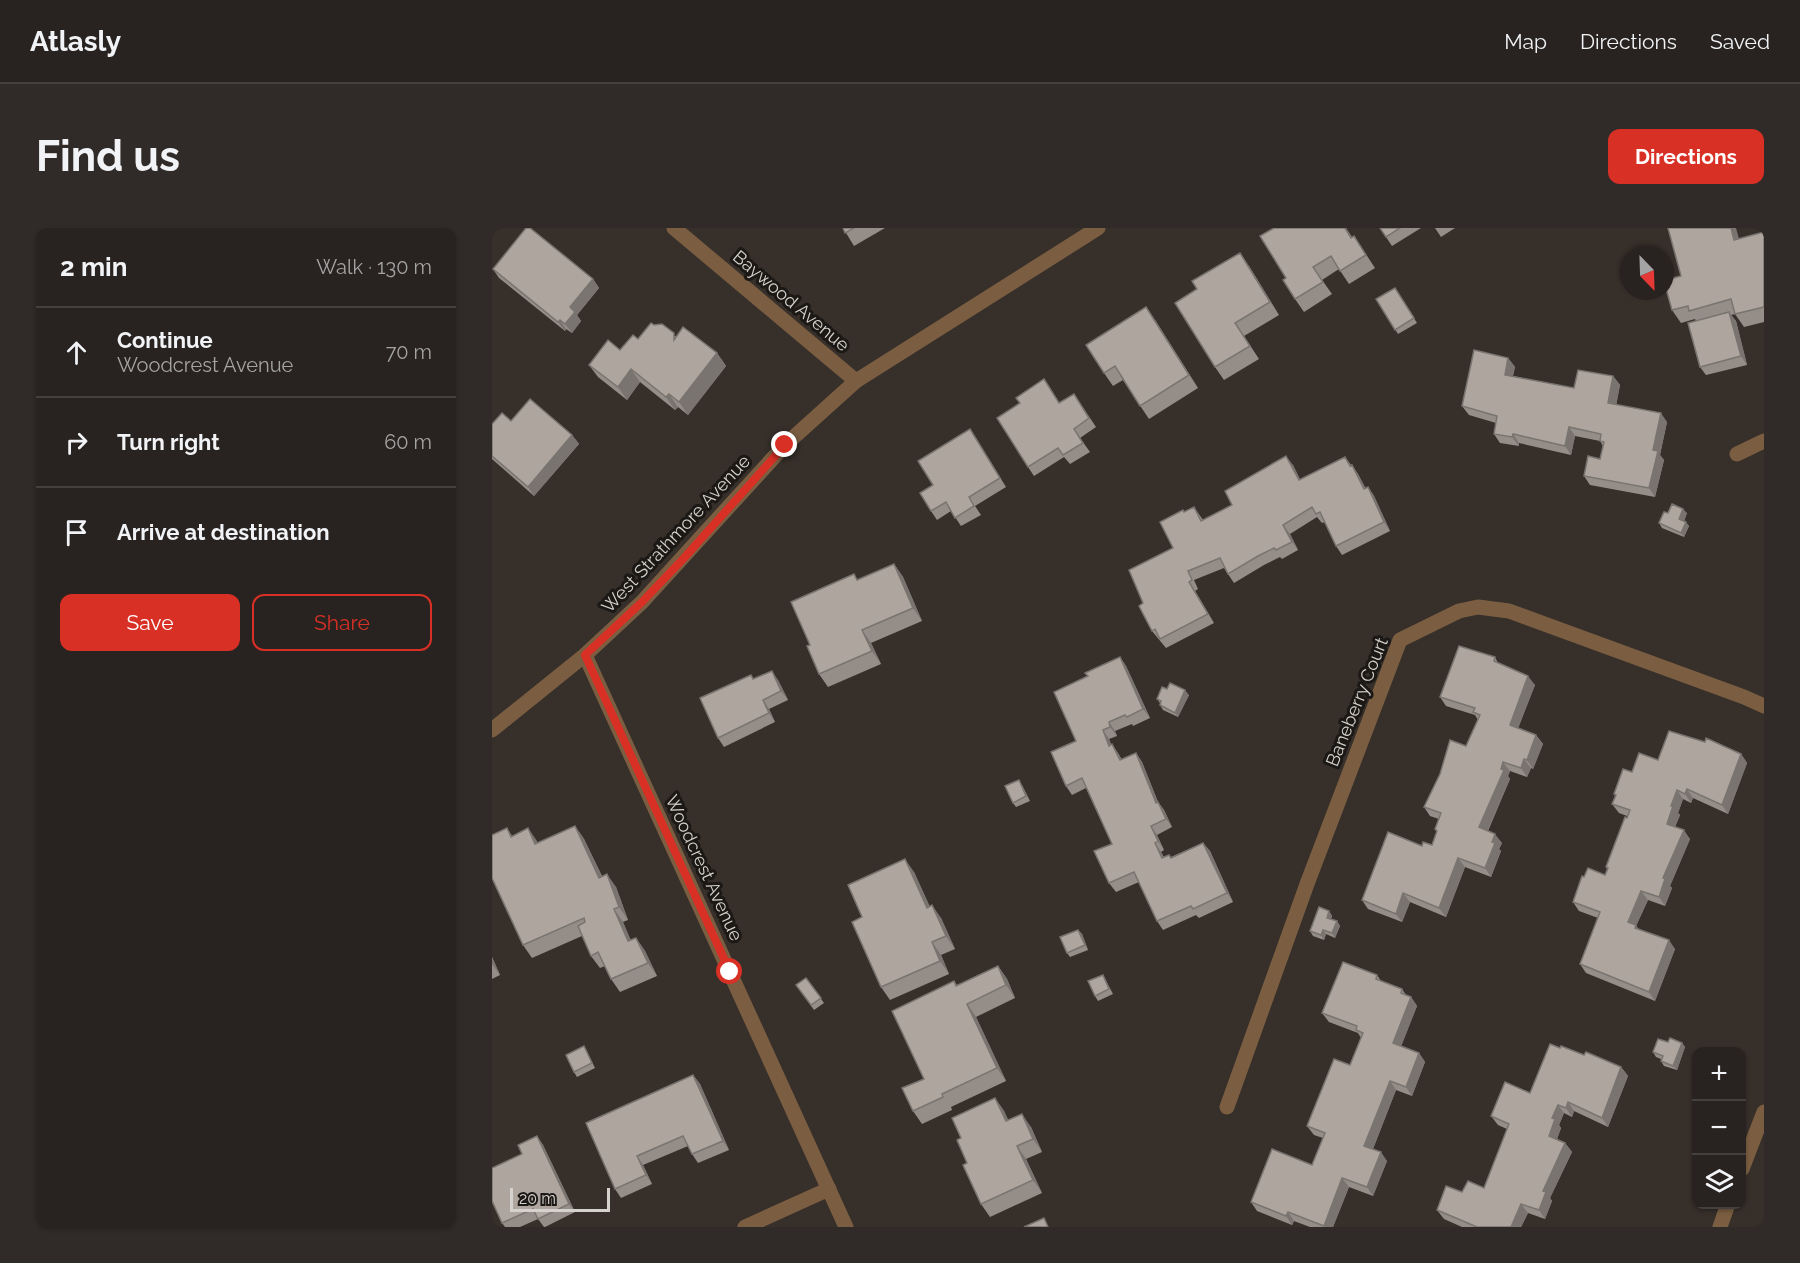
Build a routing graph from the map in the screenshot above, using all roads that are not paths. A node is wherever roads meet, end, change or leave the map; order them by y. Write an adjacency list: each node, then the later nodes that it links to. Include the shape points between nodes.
1 (674, 228): 3 (street, Baywood Avenue)
2 (1098, 228): 3 (street, West Strathmore Avenue)
3 (856, 381): 6 (street, West Strathmore Avenue, via 785,445 684,558)
4 (1764, 441): 5 (street)
5 (1737, 454)
6 (585, 655): 8 (street, West Strathmore Avenue); 12 (street, Woodcrest Avenue)
7 (1764, 706): 9 (street, Baneberry Court, via 1509,610 1478,607 1459,611 1400,640)
8 (492, 730)
9 (1227, 1107)
10 (1764, 1112): 11 (street)
11 (1746, 1159)
12 (829, 1189): 14 (street); 15 (street, Woodcrest Avenue)
13 (1726, 1209): 16 (street)
14 (745, 1227)
15 (846, 1227)
16 (1720, 1227)

